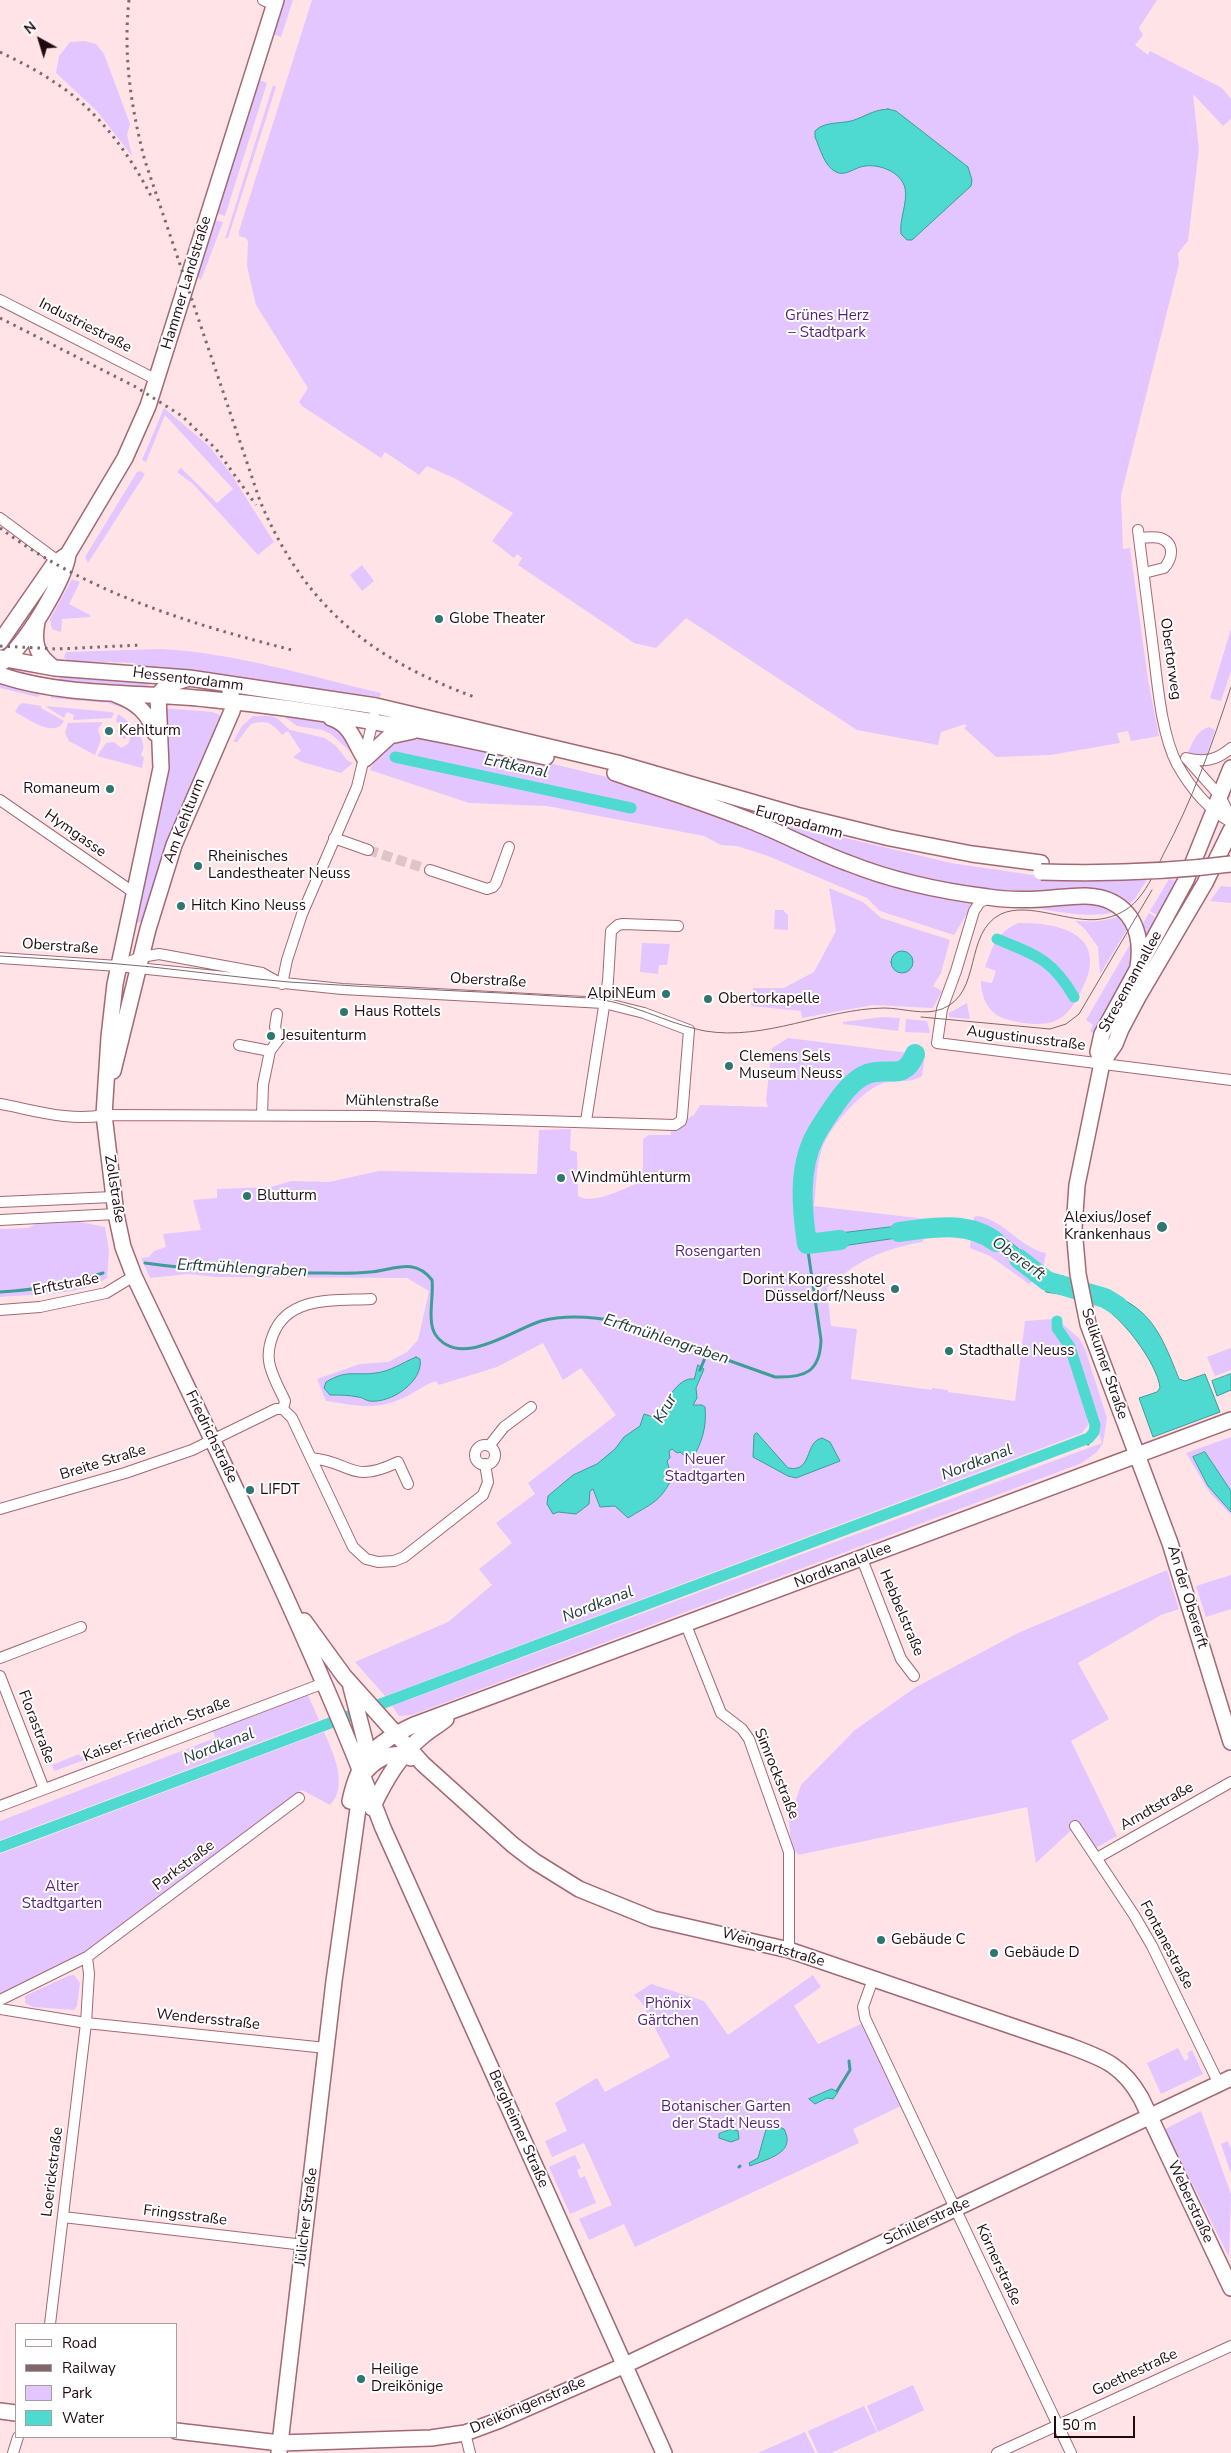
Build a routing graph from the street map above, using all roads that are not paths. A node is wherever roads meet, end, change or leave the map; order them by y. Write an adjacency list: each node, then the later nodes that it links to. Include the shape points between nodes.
1 (271, 2): 3 (main road, Hammer Landstraße)
2 (0, 300): 3 (street, Industriestraße)
3 (157, 380): 5 (main road, Hammer Landstraße, via 125,458)
4 (0, 518): 5 (street)
5 (64, 561): 7 (main road, Hammer Landstraße); 8 (main road, Hammer Landstraße)
6 (1144, 573): 6 (street, Obertorweg, via 1164,568 1170,559 1171,548 1160,538 1139,534); 21 (street, Obertorweg, via 1159,698)
7 (38, 617): 9 (main road, Hammer Landstraße, via 18,648); 10 (main road, Hammer Landstraße, via 34,638 36,649)
8 (4, 637): 9 (main road, Hammer Landstraße)
9 (2, 660): 10 (main road, Hessentordamm); 13 (main road)
10 (54, 668): 12 (main road, Hessentordamm)
11 (0, 675): 13 (main road, Hessentordamm)
12 (189, 678): 14 (main road, Hessentordamm); 16 (main road, via 167,685)
13 (23, 682): 15 (main road, Hessentordamm)
14 (217, 682): 17 (main road, via 228,690); 18 (main road, Hessentordamm)
15 (110, 693): 16 (main road, Hessentordamm); 23 (main road, Am Kehlturm, via 131,701 146,713 155,731)
16 (158, 695): 17 (main road, Hessentordamm); 23 (main road, Am Kehlturm)
17 (234, 702): 19 (main road, Hessentordamm); 45 (main road, Am Kehlturm, via 174,845)
18 (375, 713): 19 (main road, Hessentordamm); 20 (main road, Europadamm); 25 (street); 39 (main road, Europadamm, via 617,763 796,815 890,838)
19 (323, 714): 25 (main road, via 346,725)
20 (424, 730): 25 (main road, via 390,736); 27 (main road, Europadamm)
21 (1172, 748): 24 (street); 30 (street, Obertorweg, via 1177,764)
22 (1231, 748): 24 (street, via 1215,759)
23 (160, 753): 41 (main road, Am Kehlturm, via 160,774)
24 (1187, 759): 28 (street)
25 (364, 760): 34 (street, via 357,787)
26 (1231, 768): 28 (main road, Stresemannallee)
27 (615, 773): 39 (main road, Europadamm, via 886,846); 42 (main road, via 743,818 889,878)
28 (1220, 796): 30 (main road, Stresemannallee); 31 (street)
29 (0, 800): 41 (street, Hymgasse)
30 (1214, 812): 32 (street, Obertorweg); 47 (main road, Stresemannallee, via 1186,880)
31 (1231, 818)
32 (1231, 822)
33 (1231, 830): 53 (main road, Stresemannallee)
34 (334, 838): 36 (street); 48 (street, via 302,914)
35 (509, 847): 40 (street, via 496,883 487,889)
36 (368, 850)
37 (1231, 856): 39 (main road, Europadamm, via 1126,866)
38 (1231, 864): 39 (main road, Europadamm, bridge, via 1121,874)
39 (1041, 867)
40 (430, 870)
41 (134, 892): 46 (main road, Am Kehlturm)
42 (990, 898): 47 (main road, via 1088,896 1106,899 1124,911 1137,928 1141,947); 53 (street, Augustinusstraße, via 980,902 974,911 942,1009 937,1043)
43 (678, 926): 49 (street, via 623,924 614,928 610,935)
44 (0, 958): 46 (street, Oberstraße)
45 (140, 962): 46 (street, Oberstraße); 48 (street, Oberstraße); 48 (street, Oberstraße, via 158,954 178,957 262,973); 55 (main road, Zollstraße)
46 (118, 966): 55 (main road, Zollstraße)
47 (1138, 967): 53 (main road, Stresemannallee, via 1102,1034 1098,1052)
48 (282, 984): 49 (street, Oberstraße)
49 (604, 1002): 59 (street); 60 (street, Oberstraße, via 689,1030 682,1117)
50 (277, 1014): 52 (street, via 275,1027 279,1039)
51 (239, 1045): 52 (street)
52 (270, 1051): 57 (street, via 263,1085)
53 (1102, 1063): 54 (street, Augustinusstraße); 73 (main road, Selikumer Straße, via 1075,1201 1075,1249 1088,1324)
54 (1231, 1080)
55 (105, 1100): 58 (main road, Zollstraße)
56 (0, 1104): 58 (street, Mühlenstraße, via 46,1114)
57 (262, 1115): 58 (street, Mühlenstraße); 59 (street, Mühlenstraße)
58 (104, 1116): 61 (main road, Zollstraße)
59 (586, 1121): 60 (street, Mühlenstraße)
60 (678, 1123)
61 (113, 1198): 62 (street); 63 (main road, Zollstraße)
62 (0, 1202)
63 (116, 1214): 64 (street); 65 (main road, Zollstraße)
64 (0, 1220)
65 (134, 1276): 67 (street, Erftstraße, via 106,1293 40,1307); 71 (main road, Friedrichstraße)
66 (371, 1299): 69 (street, via 304,1304 282,1319 273,1334 268,1356 286,1401)
67 (0, 1310)
68 (531, 1407): 72 (street, via 504,1427)
69 (283, 1409): 71 (street, Breite Straße, via 276,1409); 74 (street, via 292,1418)
70 (1231, 1420): 73 (main road, Nordkanalallee)
71 (212, 1440): 77 (street, Breite Straße, via 125,1473); 79 (main road, Friedrichstraße)
72 (489, 1446): 75 (street, via 493,1459); 75 (street, via 481,1445 475,1454 478,1462)
73 (1137, 1455): 78 (main road, Nordkanalallee); 89 (main road, An der Obererft, via 1170,1543)
74 (311, 1458): 75 (street, via 354,1547 366,1559 382,1562 404,1557 483,1496 488,1482); 76 (street, via 366,1473 377,1472 398,1462)
75 (485, 1464)
76 (408, 1484)
77 (0, 1509)
78 (862, 1559): 80 (main road, Nordkanalallee); 84 (street, Hebbelstraße, via 901,1659)
79 (287, 1597): 85 (main road, Friedrichstraße); 86 (main road, Friedrichstraße)
80 (686, 1625): 87 (main road, Nordkanalallee); 101 (street, Simrockstraße, via 721,1713 749,1738 783,1833 789,1852)
81 (81, 1626): 82 (street)
82 (0, 1658)
83 (0, 1676): 93 (street, Florastraße)
84 (914, 1676)
85 (324, 1683): 86 (main road); 93 (street, Kaiser-Friedrich-Straße)
86 (343, 1691): 88 (main road); 88 (main road); 90 (main road, via 377,1714)
87 (455, 1712): 90 (main road, Nordkanalallee); 90 (main road, Nordkanalallee, via 423,1736)
88 (348, 1725): 90 (main road, via 356,1732); 91 (main road, Bergheimer Straße); 95 (main road)
89 (1231, 1742)
90 (391, 1745): 91 (main road); 91 (main road); 96 (main road, via 382,1787); 96 (main road, via 375,1777); 101 (main road, Weingartstraße, via 423,1764 513,1845 579,1889 653,1919)
91 (360, 1771): 95 (main road); 96 (main road, Bergheimer Straße); 100 (main road, Jülicher Straße, via 356,1831)
92 (1231, 1782): 99 (street, Arndtstraße)
93 (44, 1789): 97 (street, Kaiser-Friedrich-Straße)
94 (298, 1798): 102 (street, Parkstraße)
95 (350, 1801): 104 (main road, Jülicher Straße, via 336,1916)
96 (374, 1804): 100 (main road, via 361,1833 352,1897); 118 (main road, Bergheimer Straße)
97 (0, 1806)
98 (1075, 1826): 99 (street, Fontanestraße)
99 (1097, 1858): 109 (street, Fontanestraße, via 1152,1946)
100 (345, 1905): 104 (main road, Jülicher Straße)
101 (789, 1950): 103 (main road, Weingartstraße)
102 (87, 1957): 105 (street, Parkstraße); 107 (street, Loerickstraße)
103 (874, 1979): 110 (main road, Weingartstraße, via 1112,2063 1133,2084); 111 (street, Körnerstraße, via 864,2007 865,2018)
104 (334, 1981): 108 (main road, Jülicher Straße)
105 (0, 2000)
106 (0, 2009): 107 (street, Wendersstraße)
107 (86, 2023): 108 (street, Wendersstraße); 112 (street, Loerickstraße)
108 (326, 2048): 113 (main road, Jülicher Straße)
109 (1225, 2081): 110 (main road, Schillerstraße)
110 (1150, 2117): 111 (main road, Schillerstraße); 114 (main road, Weberstraße)
111 (955, 2209): 118 (main road, Schillerstraße); 121 (street, Körnerstraße)
112 (63, 2217): 113 (street, Fringsstraße); 116 (street, Loerickstraße)
113 (304, 2245): 125 (main road, Jülicher Straße)
114 (1227, 2268): 115 (main road, Weberstraße)
115 (1231, 2288)
116 (50, 2323)
117 (1231, 2346): 121 (street, Goethestraße)
118 (624, 2366): 123 (main road, Dreikönigenstraße); 128 (main road, Bergheimer Straße)
119 (0, 2411): 120 (main road)
120 (15, 2413)
121 (1058, 2425): 129 (street, Goethestraße); 130 (street, Körnerstraße)
122 (178, 2431): 125 (main road, Dreikönigenstraße)
123 (465, 2433): 125 (main road, Dreikönigenstraße); 127 (street)
124 (18, 2438): 126 (street)
125 (280, 2448)
126 (13, 2453)
127 (470, 2453)
128 (664, 2453)
129 (997, 2453)
130 (1071, 2453)

